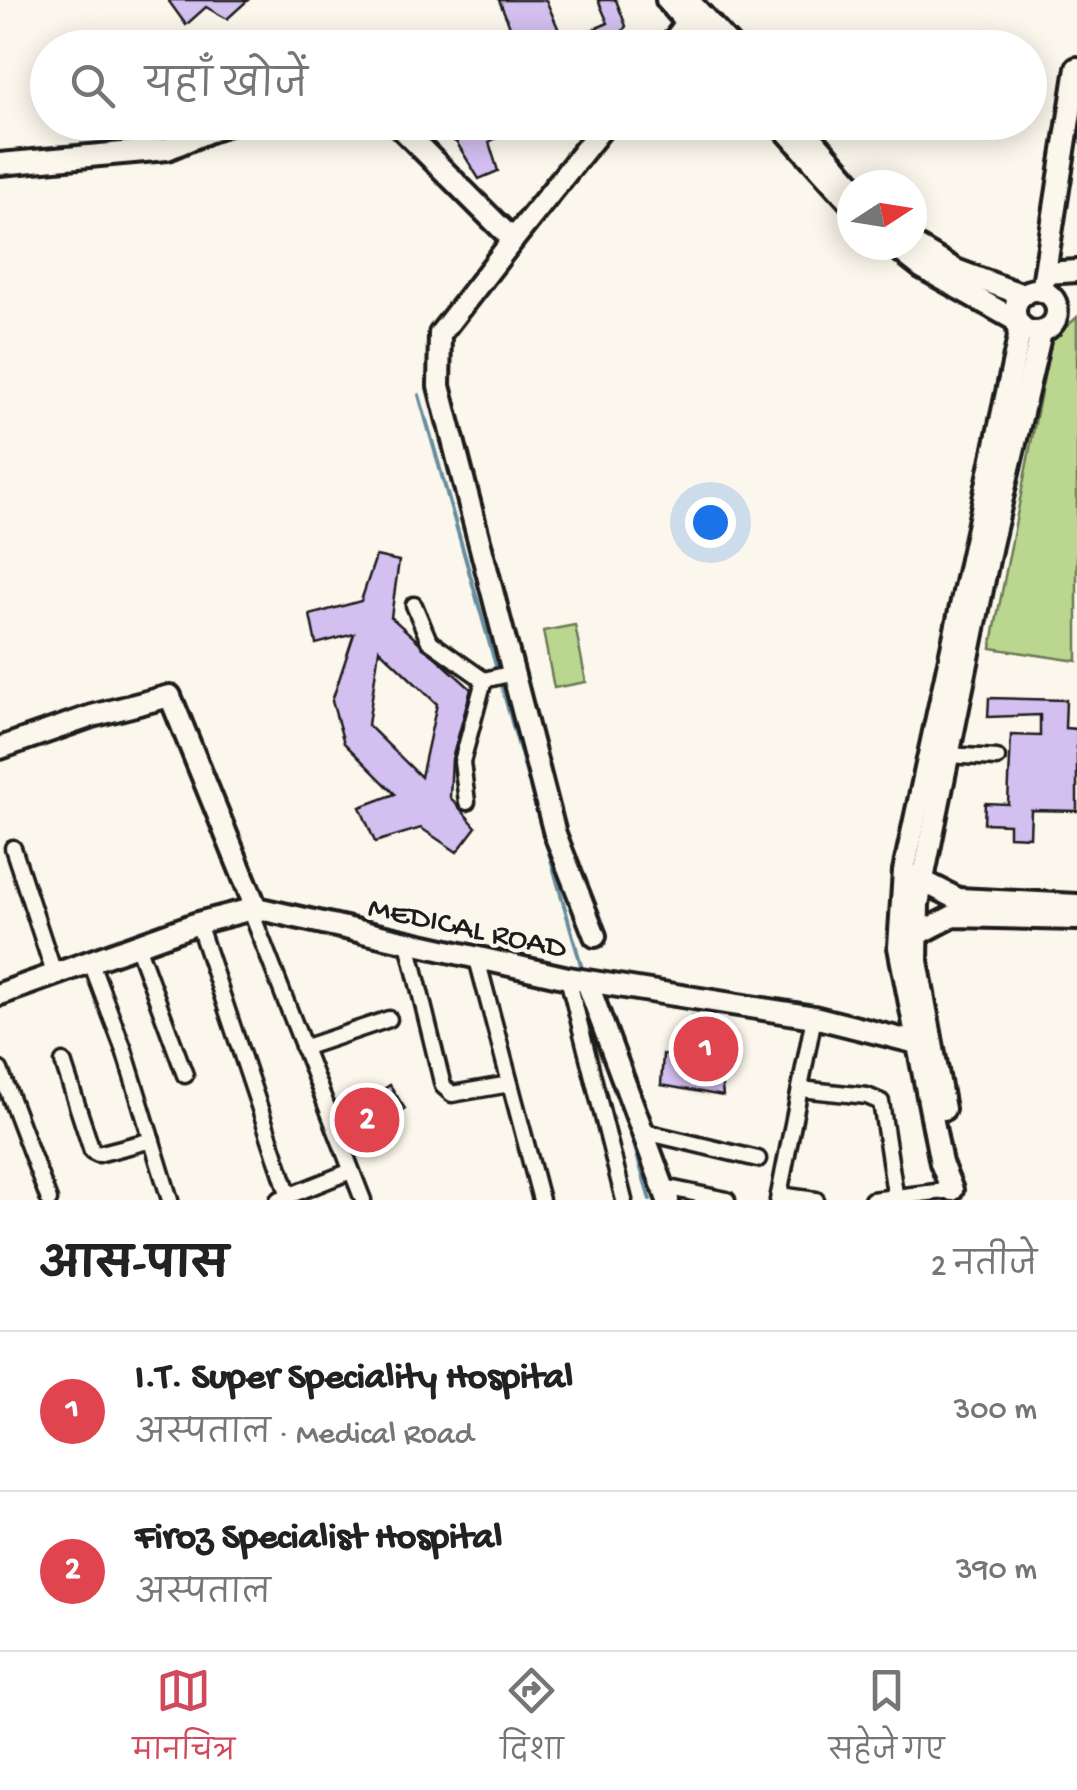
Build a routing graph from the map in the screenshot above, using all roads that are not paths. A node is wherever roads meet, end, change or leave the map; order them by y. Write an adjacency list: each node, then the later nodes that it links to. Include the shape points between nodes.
1 (668, 0): 3 (street)
2 (688, 0): 6 (street)
3 (687, 23): 4 (street); 5 (street)
4 (682, 30)
5 (693, 30)
6 (716, 30)
7 (1077, 68): 13 (street)
8 (187, 140): 14 (street, via 167,148)
9 (414, 140): 17 (street)
10 (594, 140): 17 (street)
11 (794, 140): 16 (street)
12 (814, 140): 15 (street)
13 (1070, 140): 21 (street)
14 (0, 164)
15 (841, 170)
16 (837, 187)
17 (513, 240): 27 (street, via 440,334 439,386)
18 (927, 253): 21 (street, via 956,270)
19 (913, 260): 23 (street)
20 (1077, 271): 21 (street)
21 (1037, 286): 23 (street, via 1016,304); 24 (street, via 1056,304)
22 (1077, 298): 24 (street)
23 (1017, 320): 24 (street, via 1026,330); 25 (street)
24 (1048, 326): 25 (street)
25 (1003, 456): 30 (street); 34 (street)
26 (414, 605): 28 (street, via 430,641)
27 (513, 673): 28 (street); 40 (street, via 554,834)
28 (484, 680): 32 (street, via 462,762)
29 (0, 748): 36 (street, via 170,696)
30 (948, 755): 31 (street); 34 (street)
31 (997, 758)
32 (467, 802)
33 (13, 848): 45 (street)
34 (914, 876): 35 (street, via 958,899); 39 (street); 50 (street, via 898,946)
35 (1077, 905)
36 (253, 908): 38 (street, MEDICAL ROAD); 41 (street, MEDICAL ROAD); 51 (street)
37 (1077, 919): 39 (street, via 952,916)
38 (198, 923): 42 (street, MEDICAL ROAD); 65 (street)
39 (916, 935): 50 (street)
40 (595, 936)
41 (408, 943): 44 (street, MEDICAL ROAD); 55 (street, via 444,1086 452,1094)
42 (137, 945): 43 (street, MEDICAL ROAD); 54 (street)
43 (90, 960): 45 (street, MEDICAL ROAD); 58 (street)
44 (477, 960): 46 (street, MEDICAL ROAD); 55 (street)
45 (54, 973): 47 (street, MEDICAL ROAD)
46 (578, 980): 48 (street, MEDICAL ROAD); 57 (street); 70 (street)
47 (0, 994)
48 (814, 1017): 50 (street, MEDICAL ROAD); 56 (street)
49 (390, 1019): 51 (street)
50 (925, 1045): 61 (street, via 940,1163)
51 (303, 1048): 60 (street)
52 (63, 1062): 58 (street, via 92,1151)
53 (0, 1070): 66 (street)
54 (185, 1075)
55 (510, 1084): 69 (street)
56 (800, 1088): 63 (street); 64 (street, via 881,1102)
57 (645, 1132): 59 (street); 62 (street)
58 (152, 1140): 67 (street)
59 (758, 1159)
60 (351, 1171): 65 (street); 68 (street)
61 (952, 1190): 64 (street)
62 (666, 1193): 71 (street)
63 (778, 1197): 72 (street)
64 (895, 1197): 73 (street)
65 (284, 1198)
66 (48, 1200)
67 (170, 1200)
68 (363, 1200)
69 (541, 1200)
70 (624, 1200)
71 (727, 1200)
72 (816, 1200)
73 (872, 1200)

